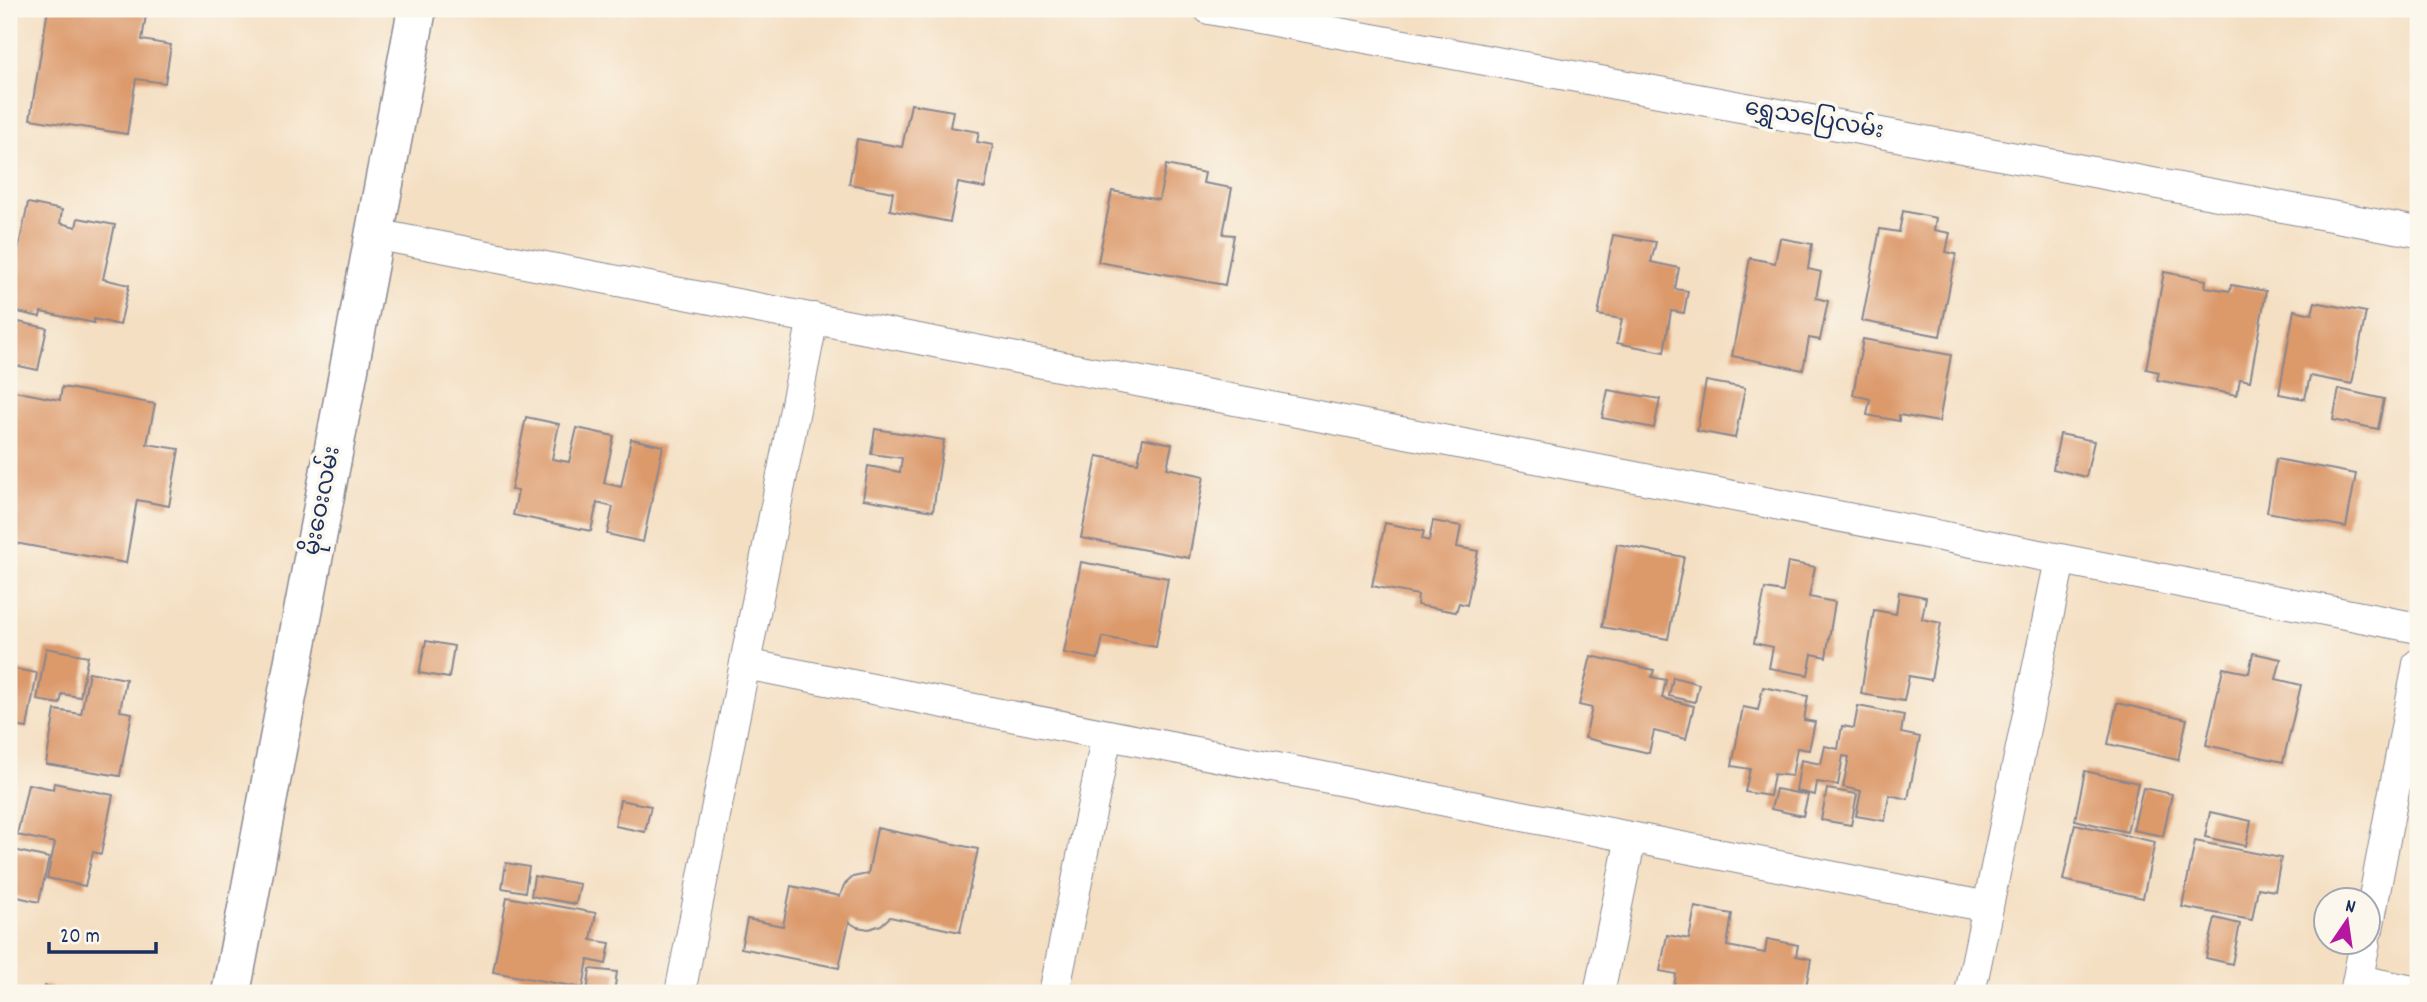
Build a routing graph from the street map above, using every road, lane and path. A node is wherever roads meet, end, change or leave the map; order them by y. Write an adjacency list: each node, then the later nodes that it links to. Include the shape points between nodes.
1 (417, 9): 4 (street, မိုးဝေးလမ်း)
2 (1209, 9): 3 (street, ရွှေသပြေလမ်း)
3 (2418, 232)
4 (374, 234): 5 (street); 17 (street, မိုးဝေးလမ်း)
5 (813, 318): 6 (street); 8 (street)
6 (2060, 559): 7 (street); 13 (street)
7 (2418, 628)
8 (745, 664): 10 (street); 18 (street)
9 (2418, 664): 12 (street)
10 (1107, 734): 11 (street); 19 (street)
11 (1631, 837): 13 (street); 20 (street)
12 (2376, 886)
13 (1988, 908): 21 (street)
14 (2362, 956): 15 (street)
15 (2356, 987): 16 (street)
16 (2418, 992)
17 (231, 993)
18 (680, 993)
19 (1054, 993)
20 (1599, 993)
21 (1970, 993)

